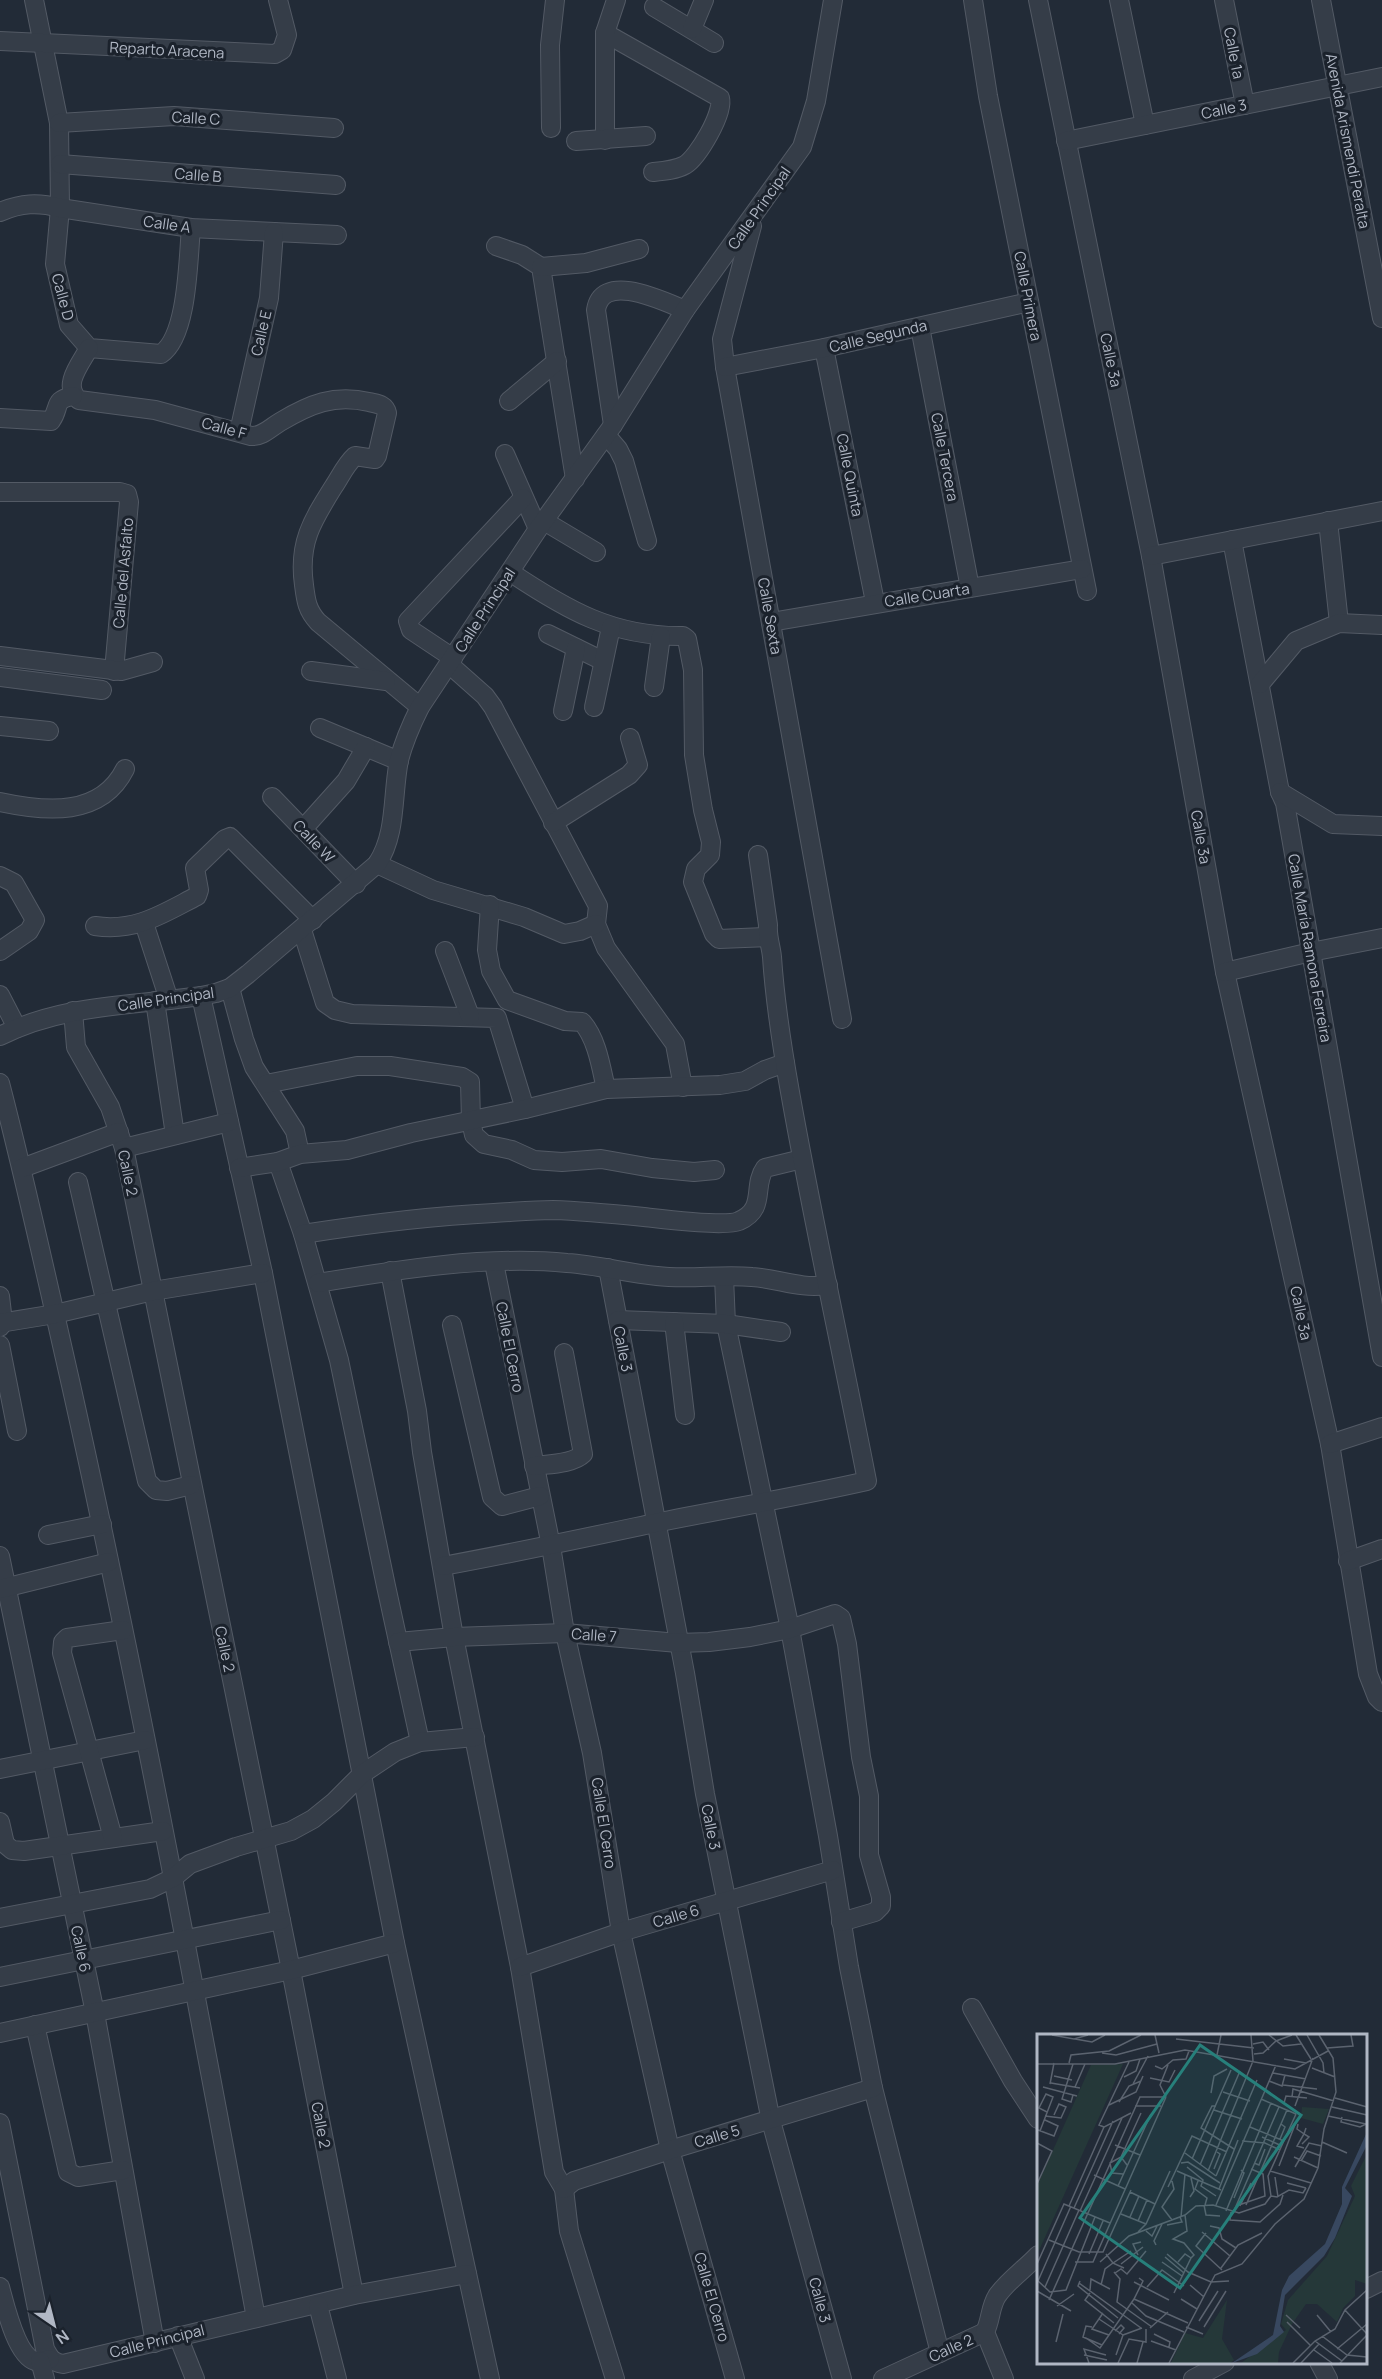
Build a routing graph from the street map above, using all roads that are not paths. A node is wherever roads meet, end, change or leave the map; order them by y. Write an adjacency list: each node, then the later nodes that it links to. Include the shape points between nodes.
1 (34, 0): 17 (street, Calle D)
2 (278, 0): 17 (street, Reparto Aracena, via 286,35 282,50 275,54)
3 (555, 0): 24 (street, via 550,45)
4 (616, 0): 14 (street)
5 (704, 0): 13 (street)
6 (832, 0): 34 (street, Calle Principal, via 809,128 802,147)
7 (973, 0): 42 (street, Calle Primera)
8 (1038, 0): 28 (street, Calle 3a)
9 (1119, 0): 22 (street)
10 (1224, 0): 20 (street, Calle 1a)
11 (1321, 0): 19 (street, Avenida Arismendi Peralta)
12 (654, 7): 13 (street)
13 (692, 29): 16 (street)
14 (605, 33): 26 (street); 30 (street, via 720,98 712,128 693,159 684,166)
15 (0, 41): 17 (street, Reparto Aracena)
16 (714, 43)
17 (41, 44): 21 (street, Calle D)
18 (1382, 77): 19 (street, Calle 3)
19 (1338, 86): 20 (street, Calle 3); 41 (street, Avenida Arismendi Peralta)
20 (1245, 105): 22 (street, Calle 3)
21 (59, 123): 23 (street, Calle C, via 174,116); 29 (street, Calle D)
22 (1145, 125): 28 (street, Calle 3)
23 (334, 128)
24 (551, 128)
25 (646, 136): 26 (street)
26 (605, 140): 27 (street)
27 (576, 141)
28 (1066, 141): 65 (street, Calle 3a)
29 (60, 164): 31 (street, Calle B); 32 (street, Calle D)
30 (653, 172)
31 (336, 185)
32 (60, 208): 33 (street, Calle A, via 26,203); 35 (street, Calle A); 46 (street, Calle D, via 55,264 60,291 69,325)
33 (0, 212)
34 (754, 215): 43 (street, Calle Principal); 49 (street, Calle Sexta, via 722,339)
35 (191, 228): 36 (street, Calle A); 46 (street, via 185,305 169,348 161,354)
36 (274, 232): 37 (street, Calle A); 54 (street, Calle E, via 269,298)
37 (338, 235)
38 (496, 246): 40 (street)
39 (639, 249): 40 (street, via 586,263)
40 (541, 267): 48 (street)
41 (1379, 291): 44 (street, Avenida Arismendi Peralta)
42 (1029, 302): 45 (street, Calle Segunda); 66 (street, Calle Primera)
43 (686, 310): 53 (street, Calle Principal); 53 (street, via 650,296 618,290 602,294 597,301)
44 (1382, 318)
45 (920, 327): 47 (street, Calle Segunda); 68 (street, Calle Tercera)
46 (89, 348): 50 (street, via 72,379 70,389)
47 (824, 348): 49 (street, Calle Segunda); 70 (street, Calle Quinta)
48 (557, 361): 51 (street); 56 (street)
49 (726, 367): 71 (street, Calle Sexta)
50 (74, 396): 52 (street, via 59,401 51,421); 54 (street, Calle F, via 79,400 155,410)
51 (509, 401)
52 (0, 418)
53 (609, 430): 56 (street, Calle Principal); 63 (street, via 624,460)
54 (239, 432): 85 (street, Calle F, via 257,436 323,400 359,400 382,405 387,413 377,456 352,459 316,514 302,553 308,610)
55 (505, 454): 58 (street)
56 (574, 479): 61 (street, Calle Principal)
57 (0, 492): 82 (street, Calle del Asfalto, via 127,494)
58 (523, 498): 61 (street); 79 (street, via 408,621 411,630)
59 (1382, 511): 60 (street)
60 (1328, 521): 62 (street); 72 (street)
61 (541, 525): 64 (street); 67 (street, Calle Principal)
62 (1232, 540): 65 (street); 86 (street, Calle María Ramona Ferreira)
63 (647, 541)
64 (596, 552)
65 (1151, 556): 119 (street, Calle 3a)
66 (1082, 569): 68 (street, Calle Cuarta); 69 (street, Calle Primera)
67 (510, 572): 74 (street, via 573,611); 79 (street, Calle Principal)
68 (970, 588): 70 (street, Calle Cuarta)
69 (1087, 591)
70 (875, 602): 71 (street, Calle Cuarta)
71 (771, 622): 128 (street, Calle Sexta)
72 (1339, 623): 73 (street); 86 (street, via 1296,641)
73 (1382, 625)
74 (611, 627): 76 (street); 80 (street)
75 (548, 634): 77 (street)
76 (661, 636): 87 (street); 114 (street, via 686,637 693,670 694,755 711,842 710,855 696,869 693,882 719,939)
77 (576, 648): 80 (street); 91 (street)
78 (0, 656): 82 (street)
79 (452, 661): 89 (street, Calle Principal); 102 (street, via 493,706)
80 (603, 661): 90 (street)
81 (153, 662): 82 (street, via 132,670)
82 (114, 671)
83 (311, 671): 85 (street)
84 (0, 677): 88 (street)
85 (386, 681): 89 (street)
86 (1260, 684): 99 (street, Calle María Ramona Ferreira)
87 (654, 687)
88 (102, 690)
89 (420, 707): 97 (street, Calle Principal)
90 (594, 707)
91 (563, 711)
92 (0, 726): 94 (street)
93 (320, 728): 96 (street)
94 (49, 731)
95 (630, 738): 102 (street, via 638,765 629,775)
96 (366, 747): 97 (street); 104 (street, via 346,781)
97 (399, 761): 106 (street, Calle Principal, via 388,840)
98 (125, 769): 101 (street, via 108,793 86,803 32,809)
99 (1281, 792): 103 (street, via 1333,824); 118 (street, Calle María Ramona Ferreira)
100 (272, 797): 104 (street, Calle W)
101 (0, 802)
102 (553, 823): 111 (street, via 598,906)
103 (1382, 825)
104 (303, 829): 108 (street, Calle W)
105 (758, 855): 114 (street)
106 (377, 864): 108 (street, Calle Principal); 109 (street, via 433,890)
107 (0, 876): 116 (street, via 14,883 34,920 29,931)
108 (356, 884): 112 (street, Calle Principal)
109 (490, 905): 111 (street, via 564,934); 124 (street, via 486,950 491,971)
110 (144, 923): 112 (street, via 197,896 195,868 228,837); 113 (street); 123 (street)
111 (596, 924): 134 (street, via 606,948 675,1044)
112 (308, 925): 120 (street, Calle Principal); 126 (street, via 325,1003 335,1010 352,1014)
113 (95, 926)
114 (767, 937): 131 (street)
115 (1382, 938): 118 (street)
116 (0, 951)
117 (446, 951): 126 (street)
118 (1311, 952): 119 (street); 169 (street, Calle María Ramona Ferreira)
119 (1225, 972): 173 (street, Calle 3a)
120 (230, 988): 122 (street, Calle Principal); 133 (street, via 244,1040)
121 (0, 995): 129 (street)
122 (201, 996): 123 (street, Calle Principal); 139 (street)
123 (162, 1000): 125 (street, Calle Principal); 140 (street)
124 (507, 1000): 127 (street); 135 (street, via 565,1021 582,1022 594,1043)
125 (73, 1011): 129 (street, Calle Principal); 141 (street, Calle 2, via 76,1047 110,1107)
126 (470, 1016): 127 (street)
127 (497, 1018): 136 (street)
128 (842, 1019)
129 (17, 1028): 130 (street, Calle Principal)
130 (0, 1036)
131 (785, 1063): 134 (street, via 745,1081); 143 (street)
132 (0, 1083): 137 (street)
133 (266, 1084): 138 (street, via 357,1066 390,1066 462,1077 470,1082); 142 (street, via 295,1131)
134 (683, 1087): 135 (street)
135 (606, 1089): 136 (street)
136 (525, 1109): 138 (street)
137 (4, 1120): 145 (street)
138 (471, 1121): 142 (street, via 347,1150); 147 (street, via 474,1135 484,1144 534,1160 601,1159 652,1168)
139 (229, 1122): 140 (street); 146 (street)
140 (174, 1135): 141 (street)
141 (121, 1140): 145 (street); 157 (street, Calle 2)
142 (300, 1154): 144 (street)
143 (802, 1159): 149 (street, via 765,1168 759,1177 756,1206 737,1223 551,1210 429,1217); 156 (street)
144 (278, 1162): 146 (street); 149 (street)
145 (22, 1168): 160 (street)
146 (239, 1168): 153 (street)
147 (715, 1170)
148 (78, 1182): 159 (street)
149 (303, 1234): 155 (street)
150 (494, 1263): 151 (street, via 566,1262); 152 (street); 174 (street, Calle El Cerro)
151 (608, 1268): 154 (street, via 657,1276); 161 (street, Calle 3)
152 (390, 1271): 155 (street); 186 (street)
153 (263, 1273): 157 (street); 202 (street)
154 (724, 1277): 156 (street, via 766,1278 810,1288); 164 (street)
155 (318, 1283): 192 (street, via 339,1360)
156 (828, 1286): 177 (street, via 867,1481)
157 (153, 1292): 159 (street); 175 (street, Calle 2)
158 (0, 1296): 163 (street)
159 (105, 1303): 160 (street); 175 (street, via 147,1481 156,1490 167,1491)
160 (55, 1314): 163 (street); 179 (street)
161 (618, 1320): 162 (street); 178 (street, Calle 3)
162 (674, 1322): 164 (street); 170 (street)
163 (1, 1324)
164 (726, 1324): 166 (street); 177 (street)
165 (452, 1325): 176 (street, via 492,1497 502,1506)
166 (781, 1332)
167 (0, 1345): 172 (street)
168 (564, 1353): 174 (street, via 583,1454)
169 (1382, 1357)
170 (685, 1415)
171 (1382, 1427): 173 (street)
172 (17, 1431)
173 (1330, 1444): 184 (street, Calle 3a)
174 (534, 1466): 176 (street, Calle El Cerro)
175 (191, 1485): 206 (street, Calle 2)
176 (540, 1496): 181 (street, Calle El Cerro)
177 (762, 1504): 178 (street); 188 (street)
178 (656, 1523): 181 (street); 193 (street, Calle 3)
179 (102, 1524): 180 (street); 185 (street)
180 (48, 1535)
181 (551, 1546): 186 (street); 190 (street, Calle El Cerro)
182 (1382, 1549): 184 (street)
183 (0, 1556): 187 (street, Calle 6)
184 (1348, 1561): 194 (street, Calle 3a)
185 (109, 1562): 187 (street); 189 (street)
186 (443, 1566): 191 (street)
187 (3, 1588): 200 (street, Calle 6)
188 (790, 1629): 193 (street, Calle 7); 208 (street); 214 (street, Calle 7, via 835,1614 841,1618 847,1644 868,1796 869,1855 881,1906)
189 (123, 1630): 197 (street); 199 (street, via 67,1638 63,1642 62,1653)
190 (566, 1633): 191 (street, Calle 7); 193 (street, Calle 7); 215 (street, Calle El Cerro, via 592,1753)
191 (454, 1637): 192 (street, Calle 7); 196 (street)
192 (398, 1642): 198 (street)
193 (678, 1643): 210 (street, Calle 3)
194 (1375, 1672): 195 (street, Calle 3a, via 1377,1697)
195 (1382, 1702)
196 (475, 1737): 198 (street); 219 (street)
197 (145, 1740): 199 (street); 204 (street)
198 (420, 1742): 202 (street, via 395,1752)
199 (90, 1751): 200 (street); 205 (street)
200 (42, 1761): 201 (street); 207 (street, Calle 6)
201 (0, 1769)
202 (362, 1774): 206 (street, via 313,1819); 217 (street)
203 (0, 1822): 207 (street, via 5,1844 12,1850)
204 (163, 1831): 205 (street); 209 (street)
205 (113, 1838): 207 (street)
206 (264, 1839): 209 (street, via 190,1864); 213 (street, Calle 2)
207 (60, 1845): 211 (street, Calle 6)
208 (833, 1870): 210 (street, Calle 6); 214 (street)
209 (173, 1878): 211 (street, via 150,1889); 216 (street)
210 (726, 1901): 215 (street, Calle 6); 229 (street, Calle 3)
211 (72, 1905): 212 (street); 218 (street, Calle 6)
212 (0, 1918)
213 (281, 1920): 216 (street); 220 (street, Calle 2)
214 (841, 1922): 227 (street)
215 (621, 1932): 219 (street, Calle 6); 231 (street, Calle El Cerro)
216 (184, 1939): 218 (street); 222 (street)
217 (395, 1943): 220 (street); 236 (street)
218 (84, 1960): 221 (street); 224 (street, Calle 6)
219 (520, 1967): 234 (street, via 554,2172)
220 (291, 1970): 222 (street); 240 (street, Calle 2)
221 (0, 1977)
222 (195, 1990): 224 (street); 243 (street)
223 (972, 2008): 228 (street)
224 (95, 2013): 225 (street); 233 (street, Calle 6)
225 (35, 2025): 226 (street); 233 (street, via 68,2172 78,2177)
226 (0, 2033)
227 (873, 2088): 229 (street, Calle 5); 247 (street)
228 (1037, 2117)
229 (771, 2121): 231 (street, Calle 5); 257 (street, Calle 3)
230 (0, 2123): 232 (street)
231 (670, 2150): 234 (street, Calle 5, via 574,2181); 256 (street, Calle El Cerro)
232 (4, 2163): 248 (street)
233 (123, 2170): 246 (street, Calle 6)
234 (564, 2189): 255 (street, via 569,2231)
235 (1037, 2256): 244 (street, via 997,2296)
236 (467, 2274): 240 (street, Calle Principal); 254 (street)
237 (1382, 2282): 239 (street)
238 (0, 2287): 242 (street)
239 (1367, 2288)
240 (354, 2295): 241 (street, Calle Principal)
241 (318, 2305): 243 (street, Calle Principal); 253 (street)
242 (3, 2311): 248 (street, via 30,2358)
243 (256, 2318): 245 (street, Calle Principal)
244 (986, 2332): 247 (street, Calle 2); 259 (street)
245 (178, 2336): 246 (street, Calle Principal); 252 (street)
246 (155, 2343): 248 (street, Calle Principal, via 63,2364)
247 (940, 2353): 258 (street, Calle 2)
248 (45, 2360): 251 (street)
249 (1221, 2364): 260 (street)
250 (1320, 2364): 261 (street)
251 (45, 2379)
252 (195, 2379)
253 (337, 2379)
254 (490, 2379)
255 (615, 2379)
256 (735, 2379)
257 (842, 2379)
258 (883, 2379)
259 (1004, 2379)
260 (1193, 2379)
261 (1328, 2379)

